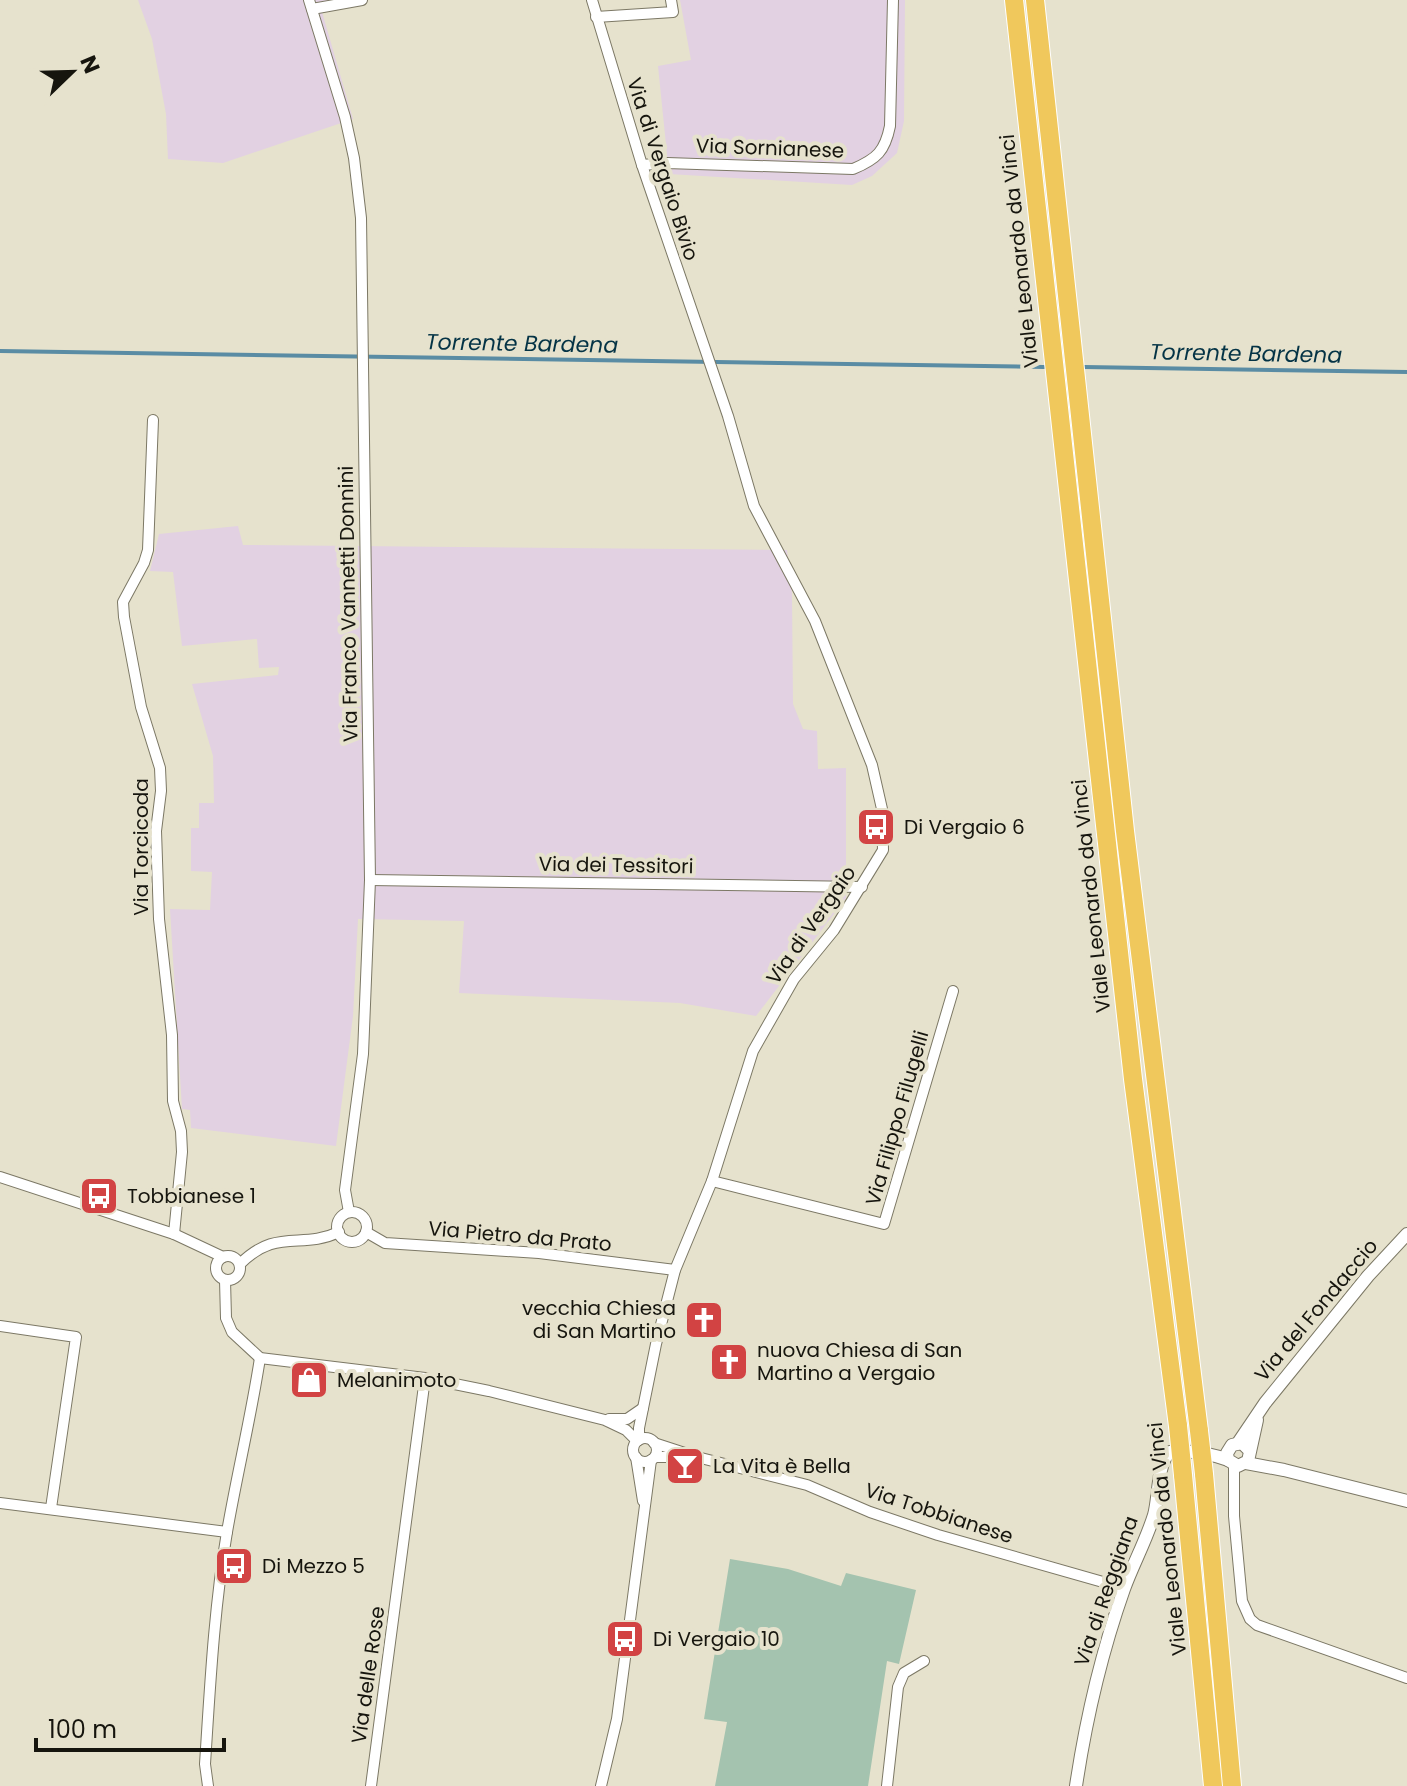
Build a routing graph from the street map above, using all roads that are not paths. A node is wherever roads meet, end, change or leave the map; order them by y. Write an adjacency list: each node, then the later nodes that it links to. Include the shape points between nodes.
1 (362, 0): 7 (street)
2 (592, 0): 8 (street, Via di Vergaio Bivio)
3 (671, 0): 8 (street, via 673,12)
4 (893, 0): 9 (street, Via Sornianese, via 890,126 886,143 872,161 853,169)
5 (1014, 0): 50 (highway, Viale Leonardo da Vinci, bridge, via 1133,1079 1178,1426)
6 (1035, 0): 51 (highway, Viale Leonardo da Vinci, bridge, via 1125,831 1204,1474)
7 (310, 5): 12 (street, Via Franco Vannetti Donnini, via 339,92 361,218)
8 (596, 17): 9 (street, Via di Vergaio Bivio)
9 (642, 165): 10 (street, Via di Vergaio Bivio)
10 (703, 348): 13 (street, Via di Vergaio, via 754,506 815,621 872,765 882,809 883,850)
11 (153, 420): 20 (street, Via Torcicoda, via 148,550 123,602 141,707 161,780 156,831 159,919 182,1152)
12 (370, 880): 13 (street, Via dei Tessitori); 17 (street, Via Franco Vannetti Donnini, via 363,1054 345,1190)
13 (862, 887): 16 (street, Via di Vergaio, via 794,979 753,1051)
14 (953, 991): 16 (street, Via Filippo Filugelli, via 884,1224)
15 (0, 1177): 20 (street)
16 (712, 1181): 24 (street, Via di Vergaio)
17 (349, 1212): 18 (street, via 339,1220); 19 (street, via 365,1219)
18 (339, 1232): 19 (street, via 345,1240 355,1241); 23 (street, via 323,1239 270,1243)
19 (366, 1232): 24 (street, Via Pietro da Prato, via 385,1243 539,1253)
20 (174, 1234): 22 (street)
21 (1407, 1234): 33 (street, Via del Fondaccio, via 1259,1413)
22 (223, 1257): 23 (street, via 234,1257); 25 (street, via 216,1270)
23 (240, 1264): 25 (street, via 237,1277)
24 (675, 1270): 29 (street, Via di Vergaio)
25 (225, 1280): 27 (street, via 226,1318 232,1332)
26 (0, 1326): 40 (street, via 76,1337)
27 (260, 1358): 28 (street); 41 (street)
28 (425, 1378): 30 (street); 46 (street, Via delle Rose)
29 (643, 1408): 30 (street, via 627,1419); 31 (street, Via di Vergaio)
30 (605, 1420): 31 (street)
31 (638, 1440): 32 (street); 34 (street, Via di Vergaio)
32 (654, 1443): 35 (street, Via Tobbianese); 36 (street, Via di Vergaio)
33 (1239, 1455): 37 (street); 42 (street, Via di Reggiana, via 1166,1455 1154,1516); 44 (street, via 1234,1507 1242,1601 1250,1619)
34 (636, 1457): 36 (street, via 643,1462); 39 (street, Via di Vergaio)
35 (697, 1457): 36 (street, Via Tobbianese); 42 (street, Via Tobbianese, via 807,1485 938,1535)
36 (653, 1458): 39 (street, Via di Vergaio)
37 (1407, 1501)
38 (0, 1503): 40 (street)
39 (644, 1503): 47 (street, Via di Vergaio, via 617,1719)
40 (51, 1508): 41 (street)
41 (227, 1532): 45 (street, via 208,1719)
42 (1124, 1588): 49 (street, Via di Reggiana, via 1092,1697)
43 (924, 1661): 48 (street, via 904,1673 898,1687)
44 (1407, 1678)
45 (208, 1786)
46 (371, 1786)
47 (601, 1786)
48 (887, 1786)
49 (1076, 1786)
50 (1213, 1786)
51 (1232, 1786)

